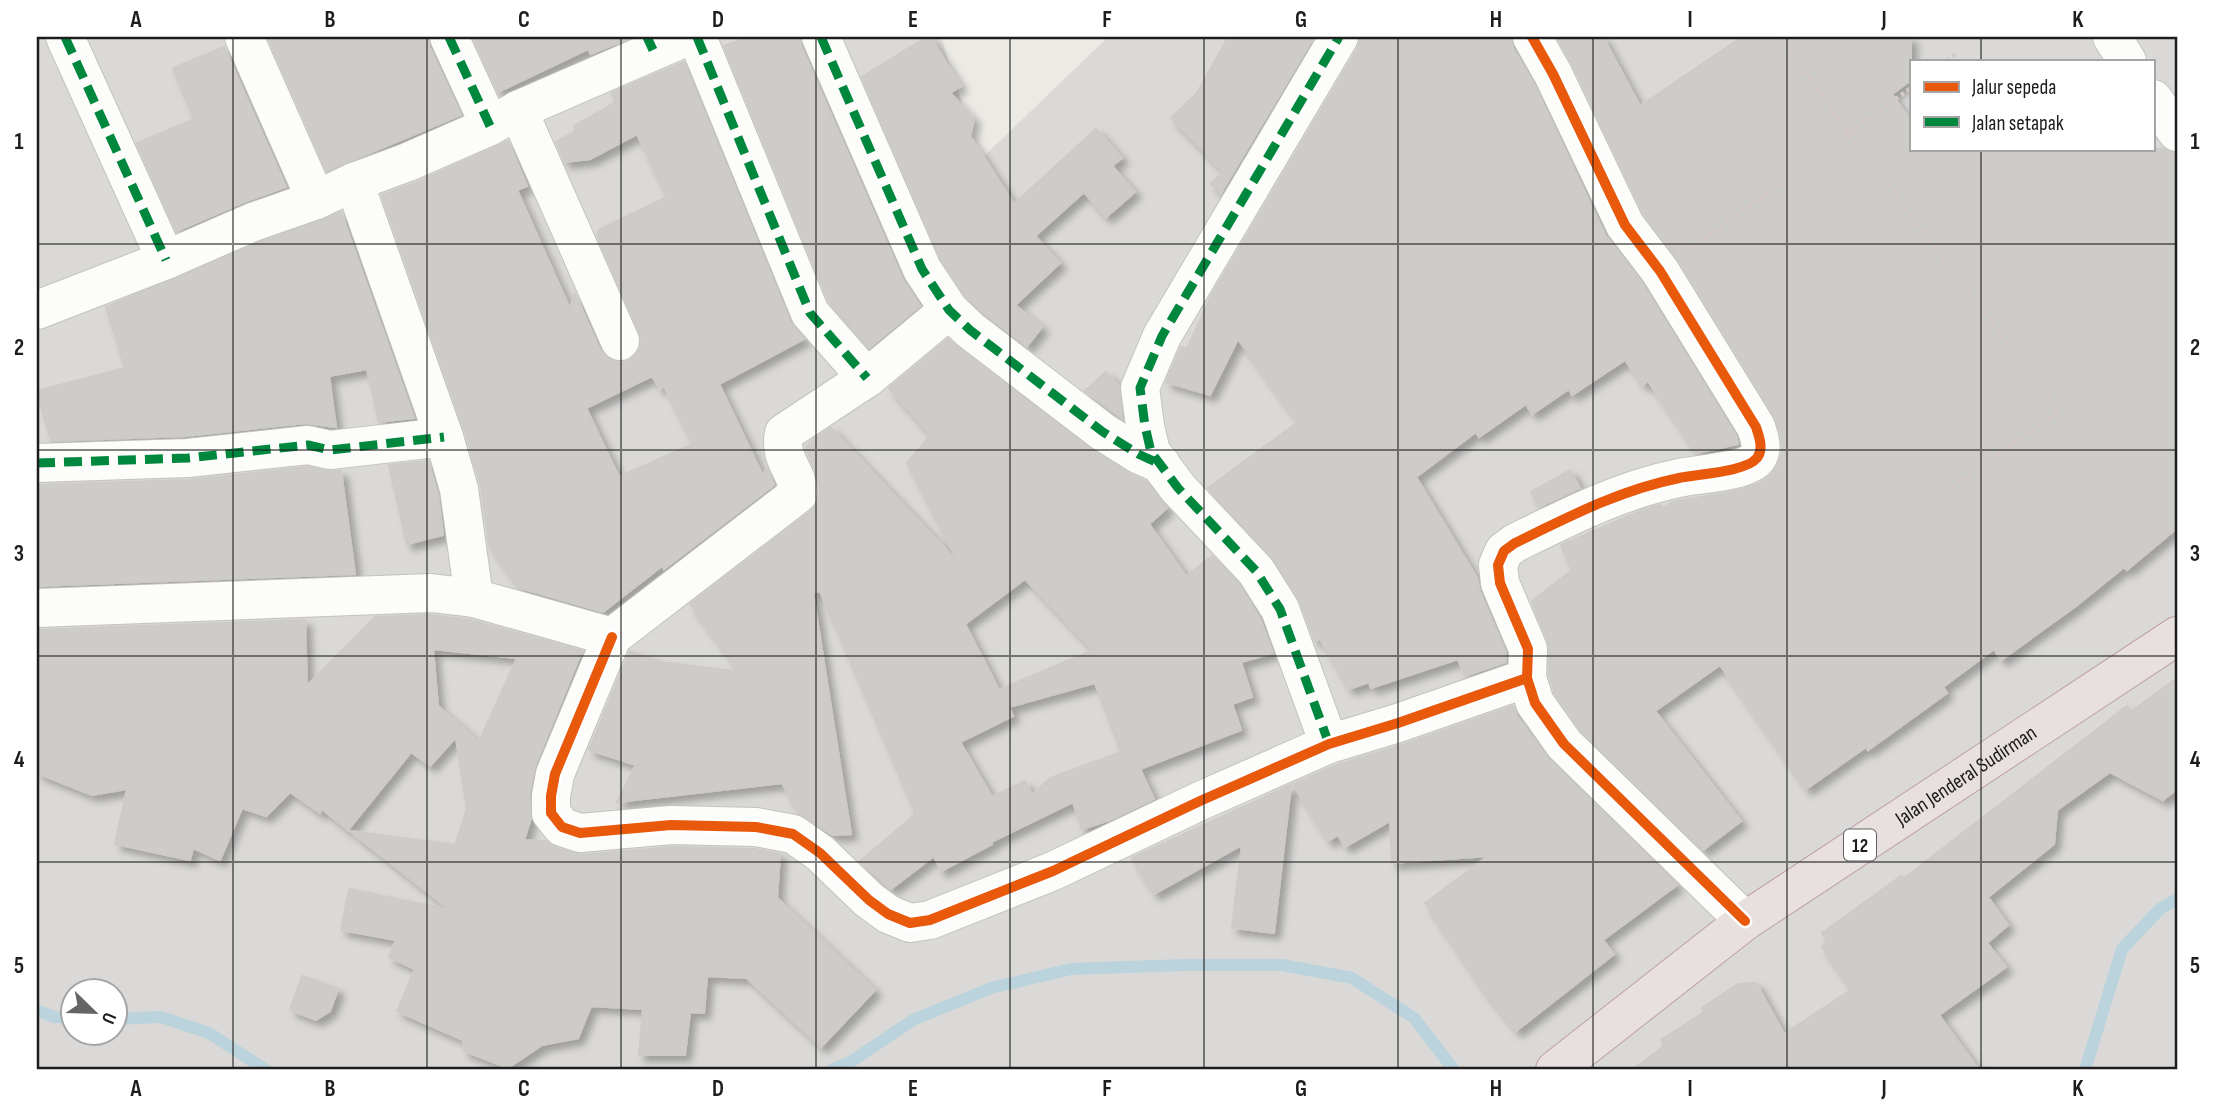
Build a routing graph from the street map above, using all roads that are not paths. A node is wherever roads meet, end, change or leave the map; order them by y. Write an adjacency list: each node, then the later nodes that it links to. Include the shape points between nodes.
1 (65, 37): 16 (street)
2 (244, 37): 15 (street)
3 (449, 37): 12 (street)
4 (697, 37): 20 (street, via 810,313)
5 (821, 37): 18 (street, via 922,270)
6 (1339, 37): 23 (street, via 1162,336 1140,388 1152,452)
7 (1532, 37): 28 (street, via 1625,225 1660,271 1756,427 1761,446 1757,458 1743,467 1653,483 1607,499 1504,551 1498,565 1500,583 1528,649)
8 (2112, 37): 10 (street)
9 (662, 41): 12 (street)
10 (2126, 60)
11 (2154, 100): 13 (street)
12 (504, 118): 14 (street); 19 (street)
13 (2177, 132)
14 (354, 182): 15 (street); 21 (street)
15 (316, 200): 16 (street)
16 (166, 260): 17 (street)
17 (37, 310)
18 (949, 310): 20 (street); 23 (street, via 1103,432)
19 (620, 341)
20 (867, 378): 27 (street, via 783,433 781,446 798,494)
21 (444, 437): 22 (street, via 330,450 308,445 188,458); 24 (street, via 459,489)
22 (37, 463)
23 (1161, 464): 29 (street, via 1256,572 1280,609)
24 (474, 598): 25 (street, via 431,593); 27 (street)
25 (37, 608)
26 (2177, 636): 30 (highway, Jalan Jenderal Sudirman / 12)
27 (612, 637): 29 (street, via 555,774 551,813 562,827 580,833 671,825 757,827 793,834 869,900 910,923 930,920 1053,870)
28 (1527, 678): 29 (street); 30 (street, via 1535,703 1564,744)
29 (1329, 744)
30 (1745, 920): 31 (highway, Jalan Jenderal Sudirman / 12)
31 (1555, 1070)

